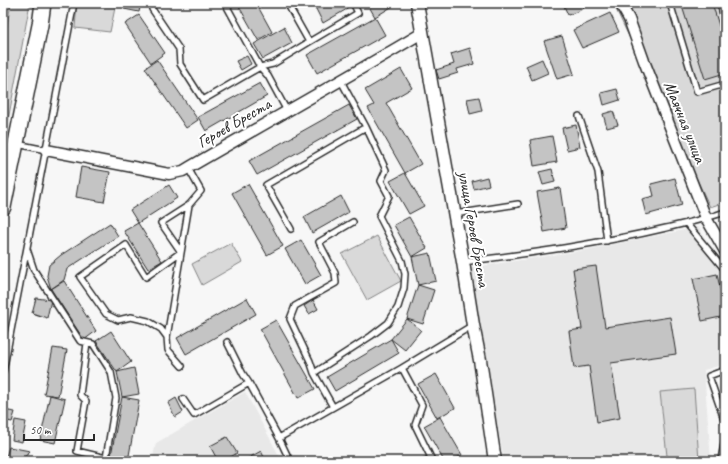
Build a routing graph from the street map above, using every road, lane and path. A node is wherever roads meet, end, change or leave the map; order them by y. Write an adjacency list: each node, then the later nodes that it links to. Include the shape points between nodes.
1 (43, 3): 21 (main road)
2 (74, 3): 22 (lane)
3 (153, 3): 15 (lane, via 152,9 179,49 180,64 203,100)
4 (225, 3): 15 (lane)
5 (287, 3): 14 (lane)
6 (352, 3): 14 (lane, via 358,13)
7 (417, 3): 13 (street, улица Героев Бреста)
8 (636, 3): 11 (lane)
9 (670, 3): 17 (lane, via 697,92)
10 (720, 3): 12 (lane)
11 (622, 5): 29 (street, Маячная улица)
12 (725, 22)
13 (422, 33): 16 (street, Героев Бреста); 28 (street, улица Героев Бреста)
14 (309, 42): 15 (lane, via 273,64)
15 (260, 67): 18 (lane, via 268,76)
16 (341, 81): 18 (street, Героев Бреста); 20 (lane)
17 (725, 84)
18 (287, 111): 23 (street, Героев Бреста)
19 (579, 116): 33 (lane, via 598,172)
20 (366, 127): 32 (lane, via 266,185); 47 (lane, via 386,170 381,181 389,196 379,216 402,261 405,274 404,288 398,307 388,323)
21 (16, 144): 22 (lane); 26 (main road)
22 (46, 150): 23 (street, Героев Бреста, via 169,174 183,172); 34 (lane)
23 (188, 168): 25 (lane, via 201,191)
24 (518, 204): 28 (lane)
25 (189, 205): 36 (lane); 36 (lane, via 161,222)
26 (3, 207)
27 (725, 212): 29 (lane)
28 (454, 215): 37 (street, улица Героев Бреста)
29 (706, 218): 31 (lane); 35 (street, Маячная улица)
30 (353, 222): 47 (lane, via 319,242 336,273 336,284 295,306 290,319)
31 (686, 223): 33 (lane); 38 (lane)
32 (291, 229)
33 (607, 241): 37 (lane)
34 (27, 250): 42 (lane, via 34,270 80,341); 46 (lane)
35 (725, 251)
36 (181, 252): 40 (lane); 40 (lane, via 146,277 126,245 80,277 106,314 118,320 131,317 148,320)
37 (463, 262): 39 (street, улица Героев Бреста)
38 (725, 270)
39 (473, 325): 44 (lane); 57 (street, улица Героев Бреста)
40 (167, 337): 43 (lane, via 168,350)
41 (227, 342): 48 (lane)
42 (88, 343): 42 (lane, via 80,395 86,401 77,451 106,458 116,398 111,372 93,344)
43 (182, 366)
44 (402, 368): 50 (lane); 56 (lane, via 422,405 414,425 431,458)
45 (725, 370): 51 (lane, via 709,376)
46 (3, 372)
47 (314, 373): 50 (lane)
48 (249, 383): 49 (lane, via 194,415); 52 (lane)
49 (183, 399)
50 (333, 407): 52 (lane)
51 (725, 422)
52 (279, 438): 55 (lane)
53 (725, 439): 54 (lane)
54 (721, 459)
55 (290, 461)
56 (424, 461)
57 (495, 461)

